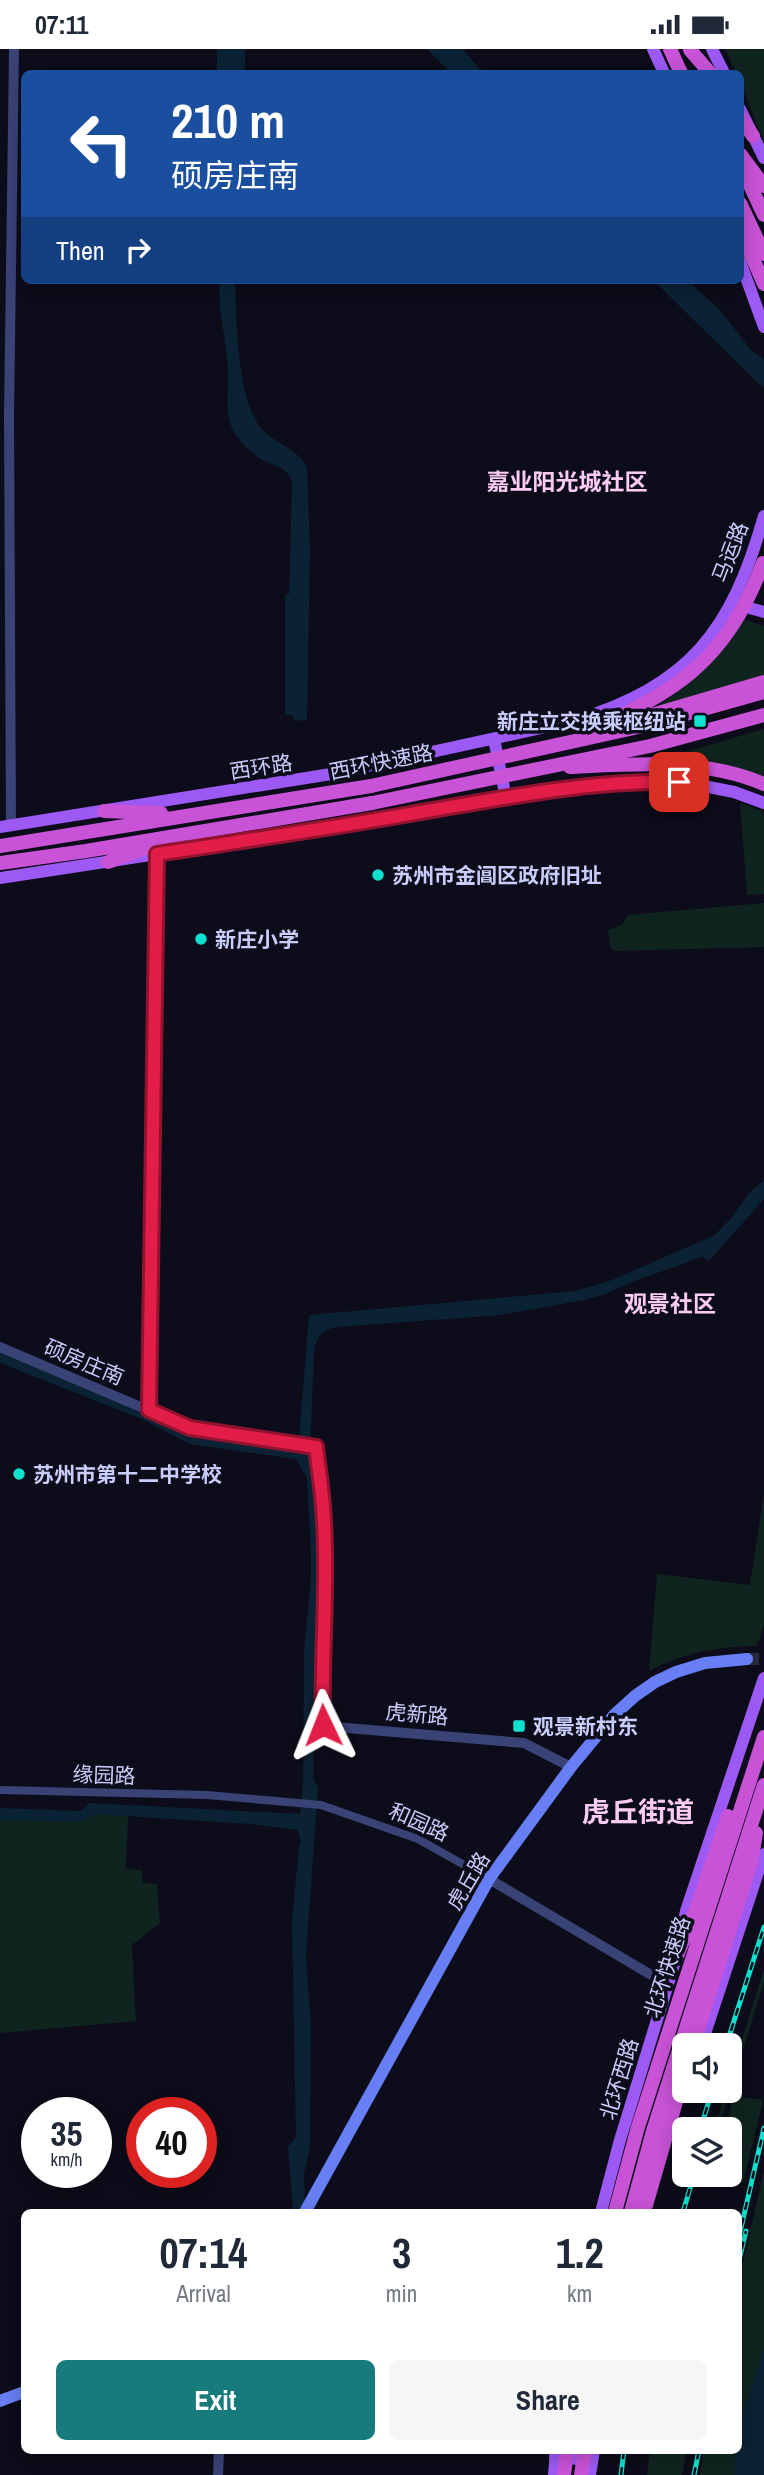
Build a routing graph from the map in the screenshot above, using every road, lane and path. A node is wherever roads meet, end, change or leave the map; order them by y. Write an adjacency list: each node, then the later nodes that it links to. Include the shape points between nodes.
1 (14, 49): 21 (street)
2 (653, 49): 6 (main road)
3 (670, 49): 7 (highway)
4 (712, 49): 10 (main road)
5 (689, 50): 8 (highway); 9 (highway)
6 (663, 70)
7 (680, 70)
8 (699, 70)
9 (707, 70)
10 (722, 70)
11 (744, 117): 13 (main road)
12 (744, 123): 13 (highway)
13 (753, 136): 14 (main road)
14 (764, 158)
15 (744, 159): 17 (highway)
16 (744, 172): 19 (highway)
17 (764, 186)
18 (744, 212): 22 (highway)
19 (764, 215)
20 (744, 238): 24 (highway)
21 (5, 245): 42 (street)
22 (764, 254)
23 (744, 272): 25 (main road)
24 (764, 284)
25 (764, 327)
26 (764, 516): 28 (main road, 马运路)
27 (764, 558): 33 (highway, bridge, via 740,614 702,663 645,705)
28 (731, 603): 29 (main road); 34 (main road, 西环路, via 701,649 658,685 598,713)
29 (764, 611)
30 (764, 682): 33 (highway, bridge)
31 (764, 692): 35 (highway, 西环快速路, bridge)
32 (764, 715): 36 (highway, 西环快速路, bridge)
33 (575, 737): 35 (highway, bridge)
34 (494, 739): 38 (main road); 40 (main road, 西环路, via 331,774)
35 (550, 747): 41 (highway, 西环快速路, bridge, via 371,786)
36 (552, 768): 37 (highway, bridge, via 683,766 729,772); 43 (highway, 西环快速路, bridge)
37 (764, 784)
38 (506, 797): 39 (main road, via 662,782 706,785); 45 (main road)
39 (764, 803)
40 (104, 811): 41 (highway); 42 (main road, 西环路)
41 (194, 815): 44 (highway, 西环快速路)
42 (6, 826)
43 (175, 836): 46 (highway); 47 (highway, 西环快速路)
44 (0, 846)
45 (157, 854): 46 (main road); 50 (street)
46 (108, 862): 48 (main road)
47 (0, 863)
48 (0, 878)
49 (0, 1347): 50 (street, 硕房庄南)
50 (149, 1410): 51 (street, 硕房庄南, via 190,1428)
51 (313, 1447): 56 (street, 虎新路, via 325,1524 323,1725 524,1743)
52 (747, 1658): 56 (main road, 虎丘路, via 697,1665 646,1688 614,1715)
53 (764, 1678): 62 (main road, 北环西路, via 687,1911)
54 (764, 1727): 62 (highway)
55 (764, 1737): 70 (highway, 北环快速路)
56 (571, 1767): 61 (main road, 虎丘路)
57 (764, 1786): 64 (highway, via 751,1863); 71 (highway, 北环快速路)
58 (0, 1790): 59 (street, 缘园路)
59 (207, 1795): 61 (street, 和园路, via 321,1805 418,1839)
60 (764, 1854): 65 (main road)
61 (489, 1879): 63 (street, 和园路); 68 (main road, 虎丘路)
62 (676, 1958): 63 (main road, 北环西路)
63 (668, 1985): 69 (main road, 北环西路)
64 (697, 2033)
65 (705, 2033)
66 (676, 2103): 72 (highway)
67 (682, 2103): 73 (main road)
68 (307, 2209)
69 (602, 2209)
70 (616, 2209)
71 (632, 2209)
72 (647, 2209)
73 (647, 2209)
74 (21, 2393): 75 (main road)
75 (0, 2401)
76 (219, 2454): 80 (street)
77 (559, 2454): 81 (main road)
78 (560, 2454): 82 (highway, bridge)
79 (590, 2454): 83 (highway, bridge); 84 (main road)
80 (218, 2475)
81 (554, 2475)
82 (564, 2475)
83 (581, 2475)
84 (590, 2475)

